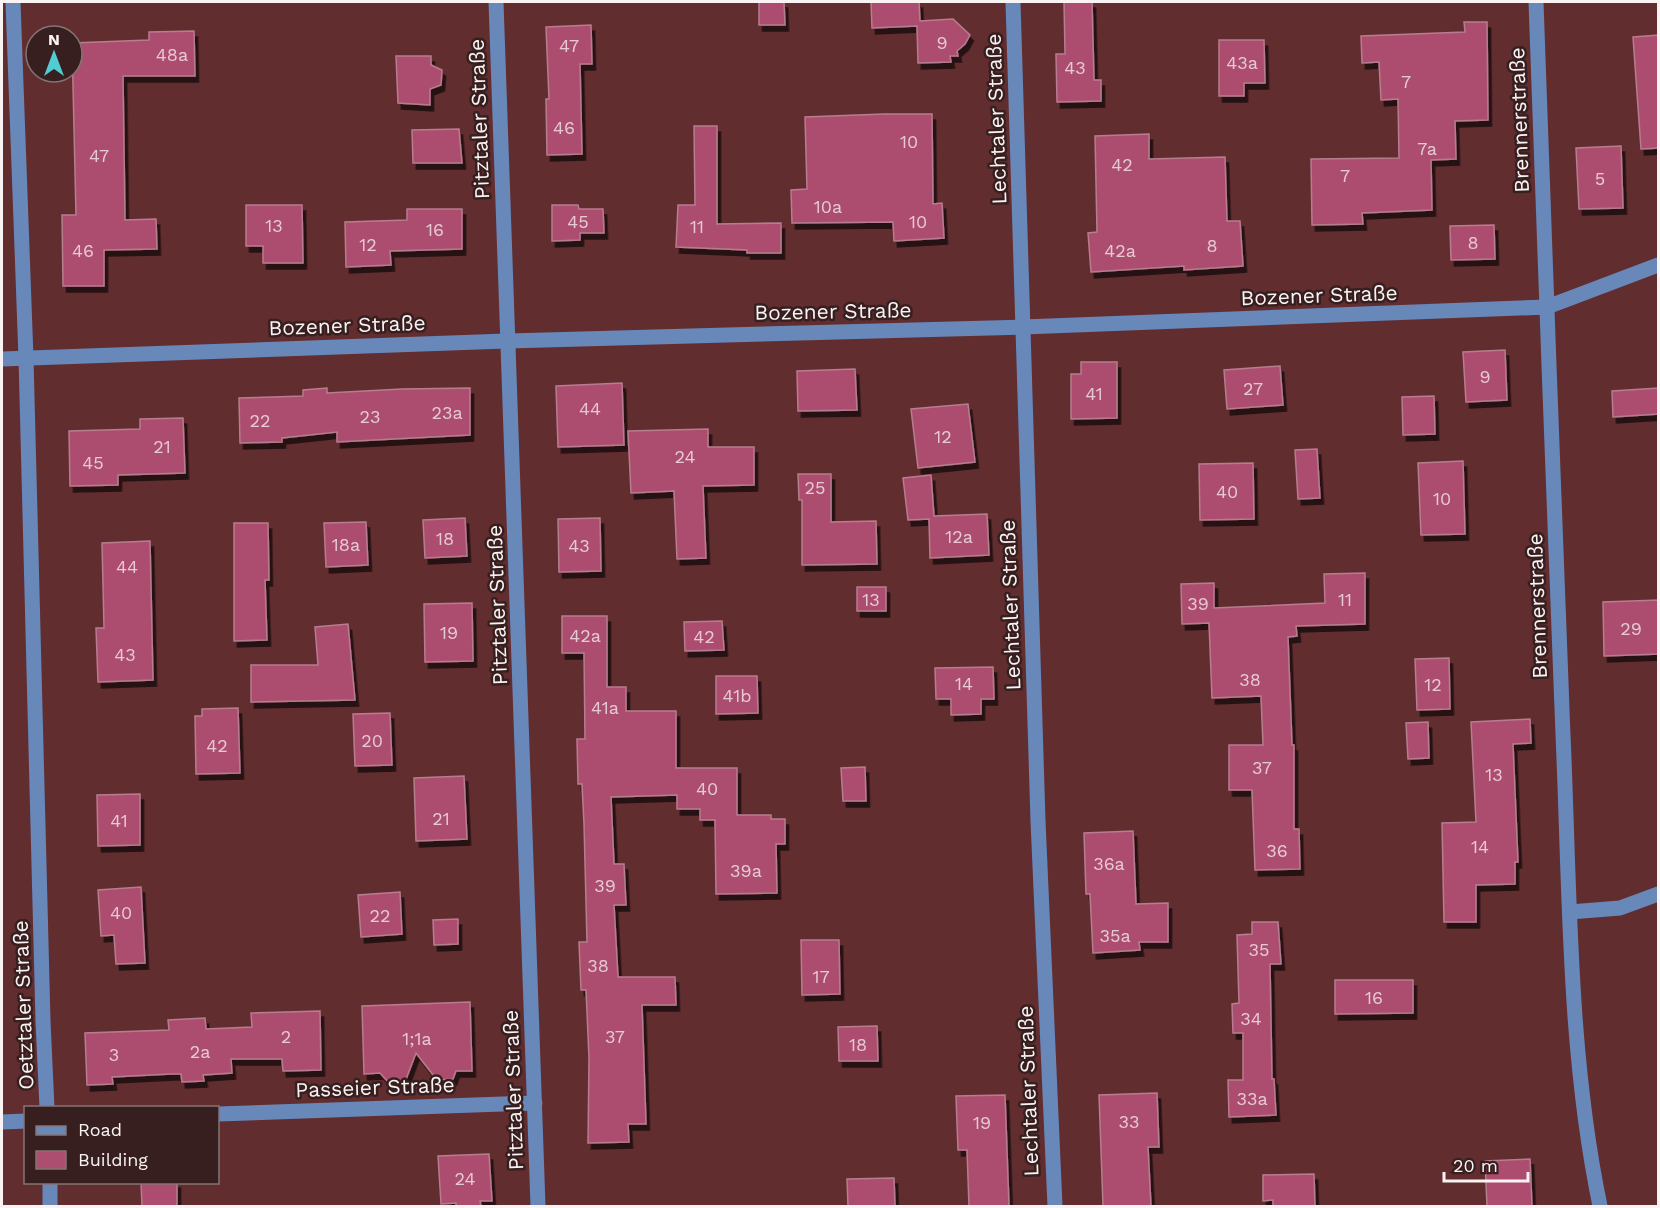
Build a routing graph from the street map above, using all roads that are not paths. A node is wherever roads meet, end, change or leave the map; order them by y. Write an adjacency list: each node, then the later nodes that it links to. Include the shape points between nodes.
1 (13, 2): 9 (street, Oetztaler Straße)
2 (496, 2): 8 (street, Pitztaler Straße)
3 (1013, 2): 7 (street, Lechtaler Straße)
4 (1536, 2): 6 (street, Brennerstraße)
5 (1659, 265): 6 (street, Bozener Straße)
6 (1547, 307): 7 (street, Bozener Straße); 12 (street, Brennerstraße)
7 (1023, 327): 8 (street, Bozener Straße); 21 (street, Lechtaler Straße)
8 (507, 341): 9 (street, Bozener Straße); 13 (street, Pitztaler Straße)
9 (26, 358): 10 (street, Bozener Straße); 14 (street, Oetztaler Straße)
10 (2, 359)
11 (1659, 894): 12 (street, via 1620,908)
12 (1570, 912): 22 (street, Brennerstraße, via 1577,1053)
13 (535, 1103): 15 (street, Passeier Straße); 20 (street, Pitztaler Straße)
14 (47, 1106)
15 (219, 1114)
16 (24, 1121): 17 (street)
17 (2, 1122)
18 (50, 1184): 19 (street)
19 (50, 1206)
20 (538, 1206)
21 (1055, 1206)
22 (1600, 1206)

